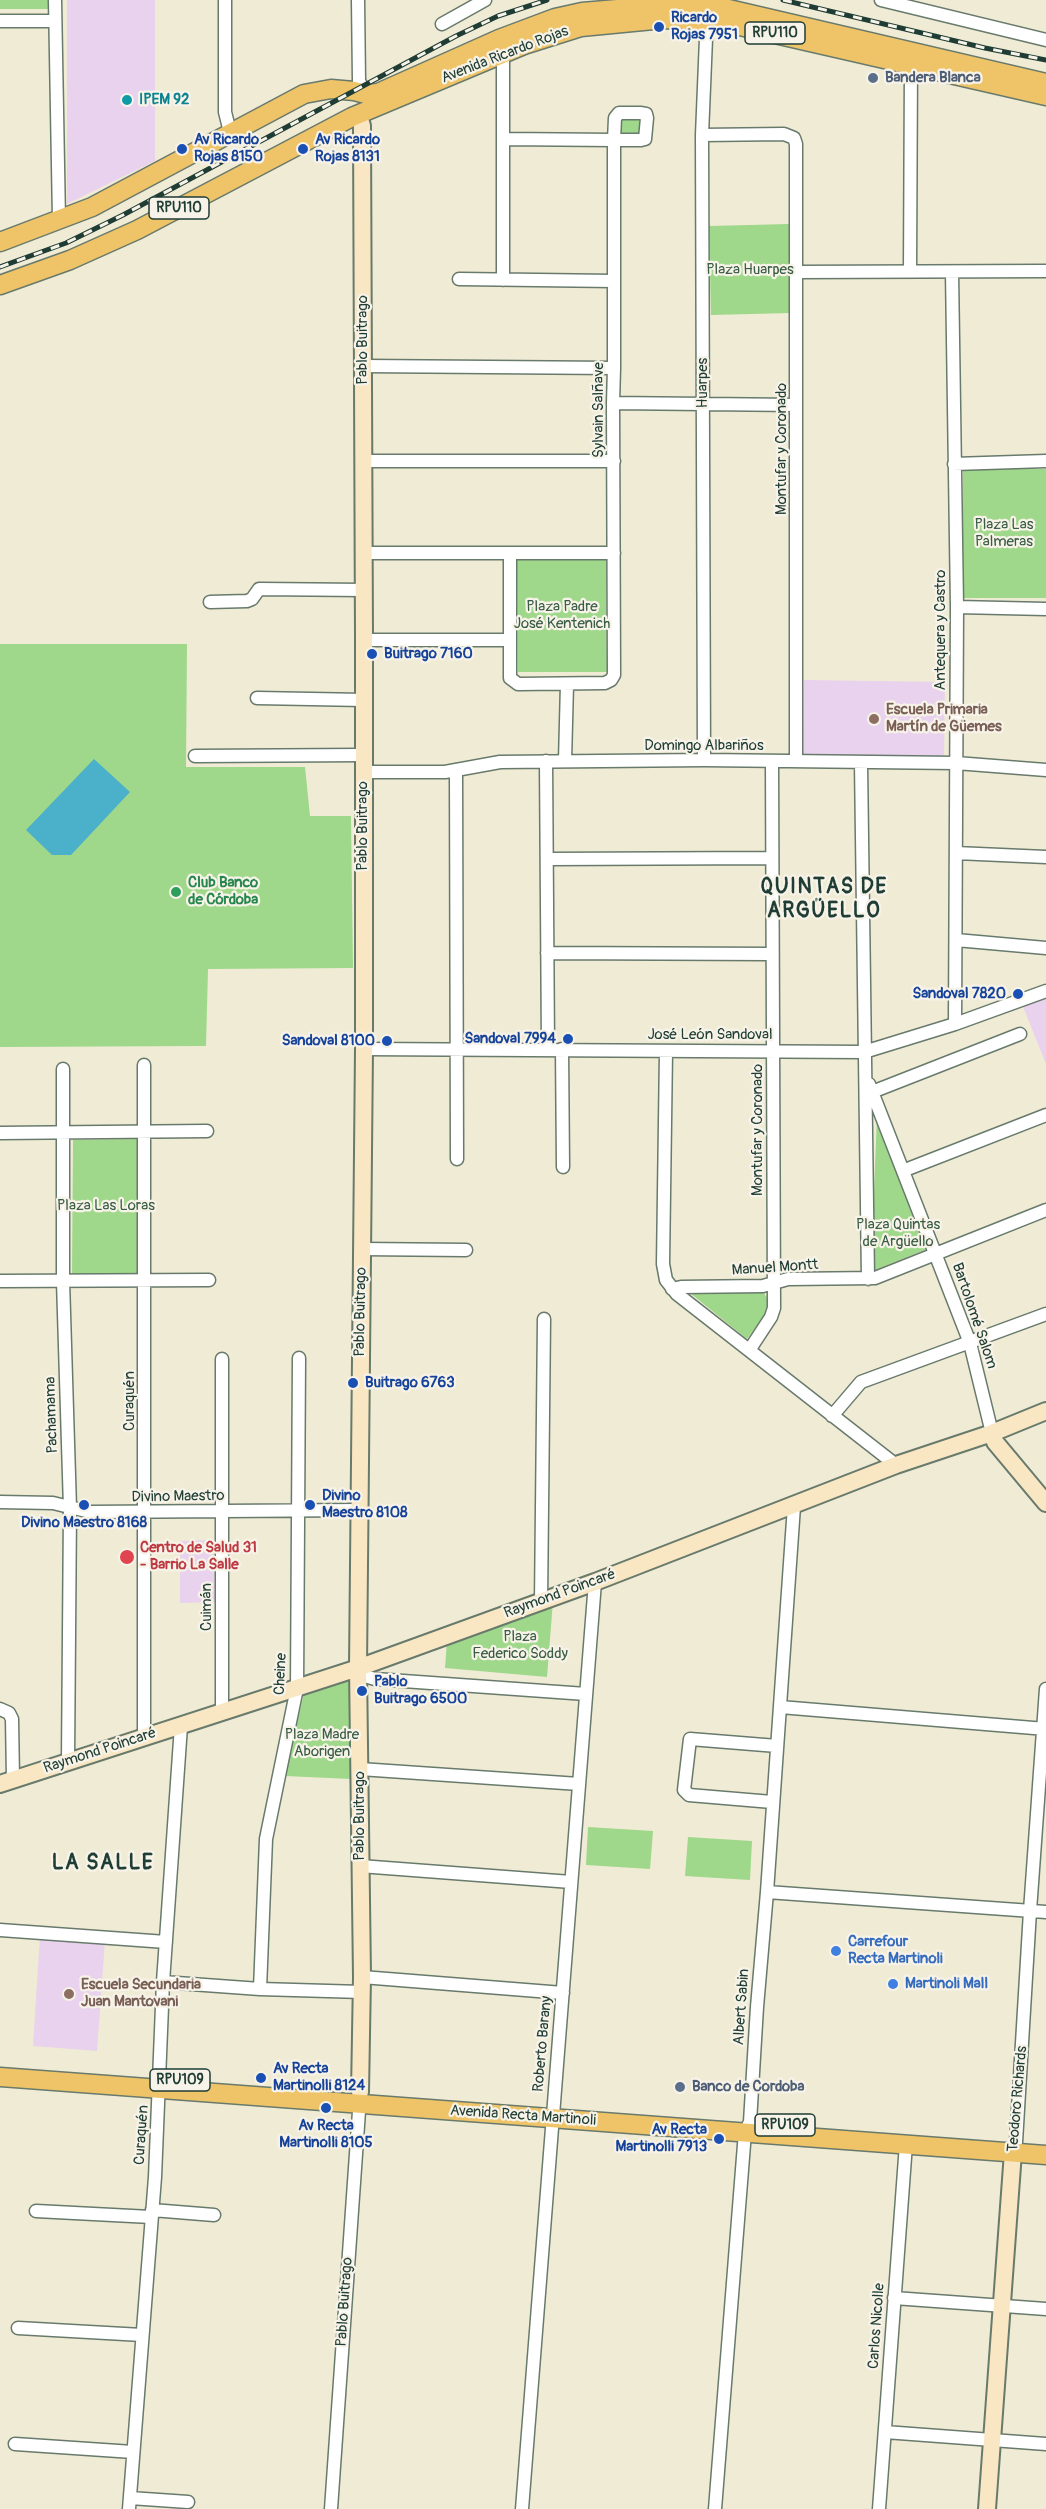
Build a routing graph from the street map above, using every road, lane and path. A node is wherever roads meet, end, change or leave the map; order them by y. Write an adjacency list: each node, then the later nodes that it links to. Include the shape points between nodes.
1 (55, 0): 10 (street)
2 (225, 0): 19 (street, via 225,112)
3 (358, 0): 18 (street, via 359,81)
4 (484, 0): 11 (street)
5 (881, 0): 12 (street)
6 (681, 8): 7 (main road, Avenida Ricardo Rojas / RPU110); 8 (main road, Avenida Ricardo Rojas / RPU110, via 600,9); 13 (main road, Avenida Ricardo Rojas / RPU110, via 632,21 581,27)
7 (707, 13): 14 (main road, Avenida Ricardo Rojas / RPU110, via 750,14); 15 (main road, Avenida Ricardo Rojas / RPU110, via 745,26); 20 (street, Huarpes)
8 (555, 18): 13 (main road, via 547,27 508,42); 18 (main road, Avenida Ricardo Rojas / RPU110, via 381,92)
9 (0, 21): 10 (street)
10 (55, 21): 23 (street)
11 (442, 24)
12 (1046, 40)
13 (503, 53): 18 (main road, Avenida Ricardo Rojas); 21 (street)
14 (933, 56): 15 (street); 16 (main road, Avenida Ricardo Rojas / RPU110)
15 (911, 64): 17 (main road, Avenida Ricardo Rojas / RPU110); 25 (street)
16 (1046, 83)
17 (1046, 96)
18 (364, 107): 19 (main road, Avenida Ricardo Rojas / RPU110, via 341,89 323,90 304,94); 32 (main road, Avenida Ricardo Rojas / RPU110, via 136,230 70,260); 33 (main road, Pablo Buitrago)
19 (230, 132): 23 (main road, Avenida Ricardo Rojas / RPU110, via 104,201)
20 (702, 135): 27 (street, Montufar y Coronado, via 784,134 794,138); 36 (street, Huarpes)
21 (504, 139): 22 (street); 30 (street)
22 (614, 140): 22 (street, Sylvain Salñave, via 645,139 645,114 619,113 615,118); 31 (street, Sylvain Salñave)
23 (59, 220): 24 (main road, Avenida Ricardo Rojas / RPU110)
24 (0, 242)
25 (910, 271): 27 (street); 28 (street)
26 (1046, 271): 28 (street)
27 (797, 272): 37 (street, Montufar y Coronado)
28 (952, 272): 41 (street, Antequera y Castro)
29 (459, 279): 30 (street)
30 (503, 280): 31 (street)
31 (614, 281): 34 (street, Sylvain Salñave)
32 (0, 285)
33 (364, 366): 34 (street); 38 (main road, Pablo Buitrago)
34 (614, 368): 35 (street, Sylvain Salñave)
35 (613, 403): 36 (street); 39 (street, Sylvain Salñave)
36 (703, 404): 37 (street); 55 (street, Huarpes)
37 (796, 405): 59 (street, Montufar y Coronado)
38 (364, 461): 39 (street); 42 (main road, Pablo Buitrago)
39 (614, 461): 44 (street, Sylvain Salñave)
40 (1046, 461): 41 (street)
41 (954, 464): 47 (street, Antequera y Castro)
42 (364, 553): 43 (street); 45 (main road, Pablo Buitrago)
43 (510, 553): 44 (street); 50 (street)
44 (614, 553): 51 (street, Sylvain Salñave, via 614,675 605,683)
45 (364, 590): 46 (street, via 259,589 247,601); 49 (main road, Pablo Buitrago)
46 (210, 602)
47 (957, 607): 48 (street); 62 (street, Antequera y Castro)
48 (1046, 609)
49 (364, 640): 50 (street); 53 (main road, Pablo Buitrago)
50 (509, 640): 51 (street, via 510,678 518,684)
51 (567, 684): 57 (street)
52 (257, 698): 53 (street)
53 (364, 700): 60 (main road, Pablo Buitrago)
54 (195, 756): 60 (street, Domingo Albariños)
55 (704, 760): 57 (street, Domingo Albariños); 58 (street, Domingo Albariños)
56 (546, 761): 57 (street, Domingo Albariños); 64 (street, Domingo Albariños, via 490,763); 67 (street)
57 (566, 761)
58 (772, 761): 59 (street, Domingo Albariños); 68 (street, Montufar y Coronado)
59 (796, 761): 61 (street, Domingo Albariños)
60 (363, 763): 64 (street, Domingo Albariños); 78 (main road, Pablo Buitrago)
61 (861, 763): 62 (street, Domingo Albariños); 82 (street, Bartolomé Salom)
62 (956, 763): 63 (street, Domingo Albariños); 65 (street, Antequera y Castro)
63 (1046, 770)
64 (456, 771): 79 (street)
65 (956, 853): 66 (street); 69 (street, Antequera y Castro)
66 (1046, 857)
67 (548, 858): 68 (street); 71 (street)
68 (771, 858): 72 (street, Montufar y Coronado)
69 (956, 940): 70 (street); 74 (street, Antequera y Castro)
70 (1046, 948)
71 (548, 953): 72 (street); 76 (street)
72 (771, 954): 81 (street, Montufar y Coronado)
73 (1046, 991): 74 (street, José León Sandoval)
74 (955, 1024): 82 (street, José León Sandoval)
75 (1020, 1034): 86 (street)
76 (548, 1048): 77 (street, José León Sandoval); 79 (street, José León Sandoval)
77 (562, 1048): 80 (street, José León Sandoval); 93 (street)
78 (364, 1049): 79 (street, José León Sandoval); 96 (main road, Pablo Buitrago)
79 (457, 1049): 92 (street)
80 (666, 1051): 81 (street, José León Sandoval); 105 (street, via 663,1264)
81 (773, 1051): 82 (street, José León Sandoval); 104 (street, Montufar y Coronado)
82 (864, 1052): 85 (street, Bartolomé Salom)
83 (144, 1065): 88 (street, Curaquén)
84 (63, 1069): 90 (street, Pachamama)
85 (867, 1077): 86 (street, Bartolomé Salom); 101 (street, Bartolomé Salom)
86 (872, 1092): 94 (street, Bartolomé Salom)
87 (1046, 1114): 94 (street)
88 (145, 1131): 89 (street); 90 (street); 99 (street, Curaquén)
89 (207, 1131)
90 (63, 1132): 91 (street); 103 (street, Pachamama)
91 (0, 1133)
92 (457, 1160)
93 (563, 1167)
94 (904, 1170): 98 (street, Bartolomé Salom)
95 (1046, 1210): 98 (street, Manuel Montt)
96 (361, 1249): 97 (street); 120 (main road, Pablo Buitrago)
97 (466, 1250)
98 (936, 1254): 101 (street, Manuel Montt); 108 (street, Bartolomé Salom)
99 (144, 1280): 100 (street); 103 (street); 123 (street, Curaquén)
100 (209, 1280)
101 (867, 1280): 104 (street, Manuel Montt, via 788,1279)
102 (0, 1281): 103 (street)
103 (63, 1281): 119 (street, Pachamama)
104 (774, 1284): 105 (street, Manuel Montt); 109 (street, Montufar y Coronado, via 771,1317)
105 (672, 1289): 109 (street)
106 (1046, 1314): 108 (street)
107 (544, 1319): 125 (street)
108 (970, 1343): 113 (street, via 861,1382); 114 (street, Bartolomé Salom)
109 (750, 1349): 113 (street)
110 (299, 1358): 122 (street, Cheine)
111 (222, 1359): 121 (street, Cuimán)
112 (1046, 1411): 114 (main road, Raymond Poincaré)
113 (832, 1416): 115 (street)
114 (992, 1433): 115 (main road, Raymond Poincaré); 117 (main road, via 995,1442)
115 (896, 1465): 118 (main road, Raymond Poincaré)
116 (0, 1502): 119 (street, Divino Maestro, via 53,1503)
117 (1046, 1503)
118 (794, 1506): 124 (main road, Raymond Poincaré); 130 (street, Albert Sabin)
119 (70, 1508): 123 (street, Divino Maestro); 137 (street, Pachamama)
120 (359, 1510): 122 (street, Divino Maestro); 126 (main road, Pablo Buitrago)
121 (222, 1511): 122 (street, Divino Maestro); 123 (street, Divino Maestro); 132 (street, Cuimán)
122 (298, 1511): 127 (street, Cheine)
123 (145, 1513): 135 (street, Curaquén)
124 (595, 1582): 125 (main road, Raymond Poincaré); 129 (street, Roberto Barany)
125 (541, 1602): 126 (main road, Raymond Poincaré)
126 (358, 1671): 127 (main road, Raymond Poincaré); 129 (street, via 375,1679); 138 (main road, Pablo Buitrago)
127 (297, 1688): 132 (main road, Raymond Poincaré); 151 (street, Cheine, via 266,1839)
128 (1046, 1689): 134 (street, Teodoro Richards)
129 (586, 1694): 140 (street, Roberto Barany)
130 (780, 1707): 134 (street); 136 (street, Albert Sabin)
131 (0, 1709): 139 (street, via 12,1719)
132 (222, 1712): 133 (main road, Raymond Poincaré)
133 (181, 1726): 135 (main road, Raymond Poincaré); 148 (street, Curaquén)
134 (1045, 1728): 145 (street, Teodoro Richards)
135 (144, 1737): 137 (main road, Raymond Poincaré)
136 (777, 1746): 141 (street, Albert Sabin); 141 (street, via 690,1739 684,1790 689,1795)
137 (68, 1761): 139 (main road, Raymond Poincaré)
138 (360, 1769): 140 (street); 142 (main road, Pablo Buitrago)
139 (7, 1781)
140 (579, 1784): 143 (street, Roberto Barany)
141 (772, 1802): 144 (street, Albert Sabin)
142 (360, 1866): 143 (street); 150 (main road, Pablo Buitrago)
143 (571, 1882): 152 (street, Roberto Barany)
144 (767, 1892): 145 (street); 158 (street, Albert Sabin)
145 (1029, 1911): 146 (street); 161 (street, Teodoro Richards)
146 (1046, 1912)
147 (0, 1930): 148 (street)
148 (166, 1942): 149 (street, Curaquén)
149 (163, 1982): 151 (street); 155 (street, Curaquén)
150 (362, 1984): 151 (street); 152 (street); 156 (main road, Pablo Buitrago)
151 (260, 1989)
152 (563, 1993): 157 (street, Roberto Barany)
153 (0, 2067): 155 (main road, Avenida Recta Martinoli / RPU109)
154 (0, 2077): 155 (main road, Avenida Recta Martinoli / RPU109)
155 (160, 2083): 156 (main road, Avenida Recta Martinoli / RPU109); 164 (street, Curaquén)
156 (360, 2097): 157 (main road, Avenida Recta Martinoli / RPU109); 178 (street, Pablo Buitrago)
157 (553, 2113): 158 (main road, Avenida Recta Martinoli / RPU109); 179 (street, Roberto Barany)
158 (748, 2127): 160 (main road, Avenida Recta Martinoli / RPU109); 161 (main road, Avenida Recta Martinoli / RPU109); 180 (street, Albert Sabin)
159 (1046, 2144): 161 (main road, Avenida Recta Martinoli / RPU109)
160 (906, 2145): 161 (main road, Avenida Recta Martinoli / RPU109); 166 (street, Carlos Nicolle)
161 (1015, 2147): 162 (main road, Avenida Recta Martinoli / RPU109); 167 (main road, Teodoro Richards)
162 (1046, 2155)
163 (36, 2211): 164 (street)
164 (152, 2213): 165 (street); 170 (street, Curaquén)
165 (214, 2215)
166 (894, 2298): 167 (street); 171 (street, Carlos Nicolle)
167 (1001, 2306): 168 (street); 172 (main road, Teodoro Richards)
168 (1046, 2309)
169 (18, 2328): 170 (street)
170 (142, 2335): 175 (street, Curaquén)
171 (885, 2432): 172 (street); 181 (street, Carlos Nicolle)
172 (992, 2440): 174 (street); 182 (main road, Teodoro Richards)
173 (15, 2444): 175 (street)
174 (1046, 2444)
175 (133, 2452): 177 (street, Curaquén)
176 (188, 2502): 177 (street)
177 (129, 2504)
178 (331, 2509)
179 (522, 2509)
180 (715, 2509)
181 (879, 2509)
182 (987, 2509)

